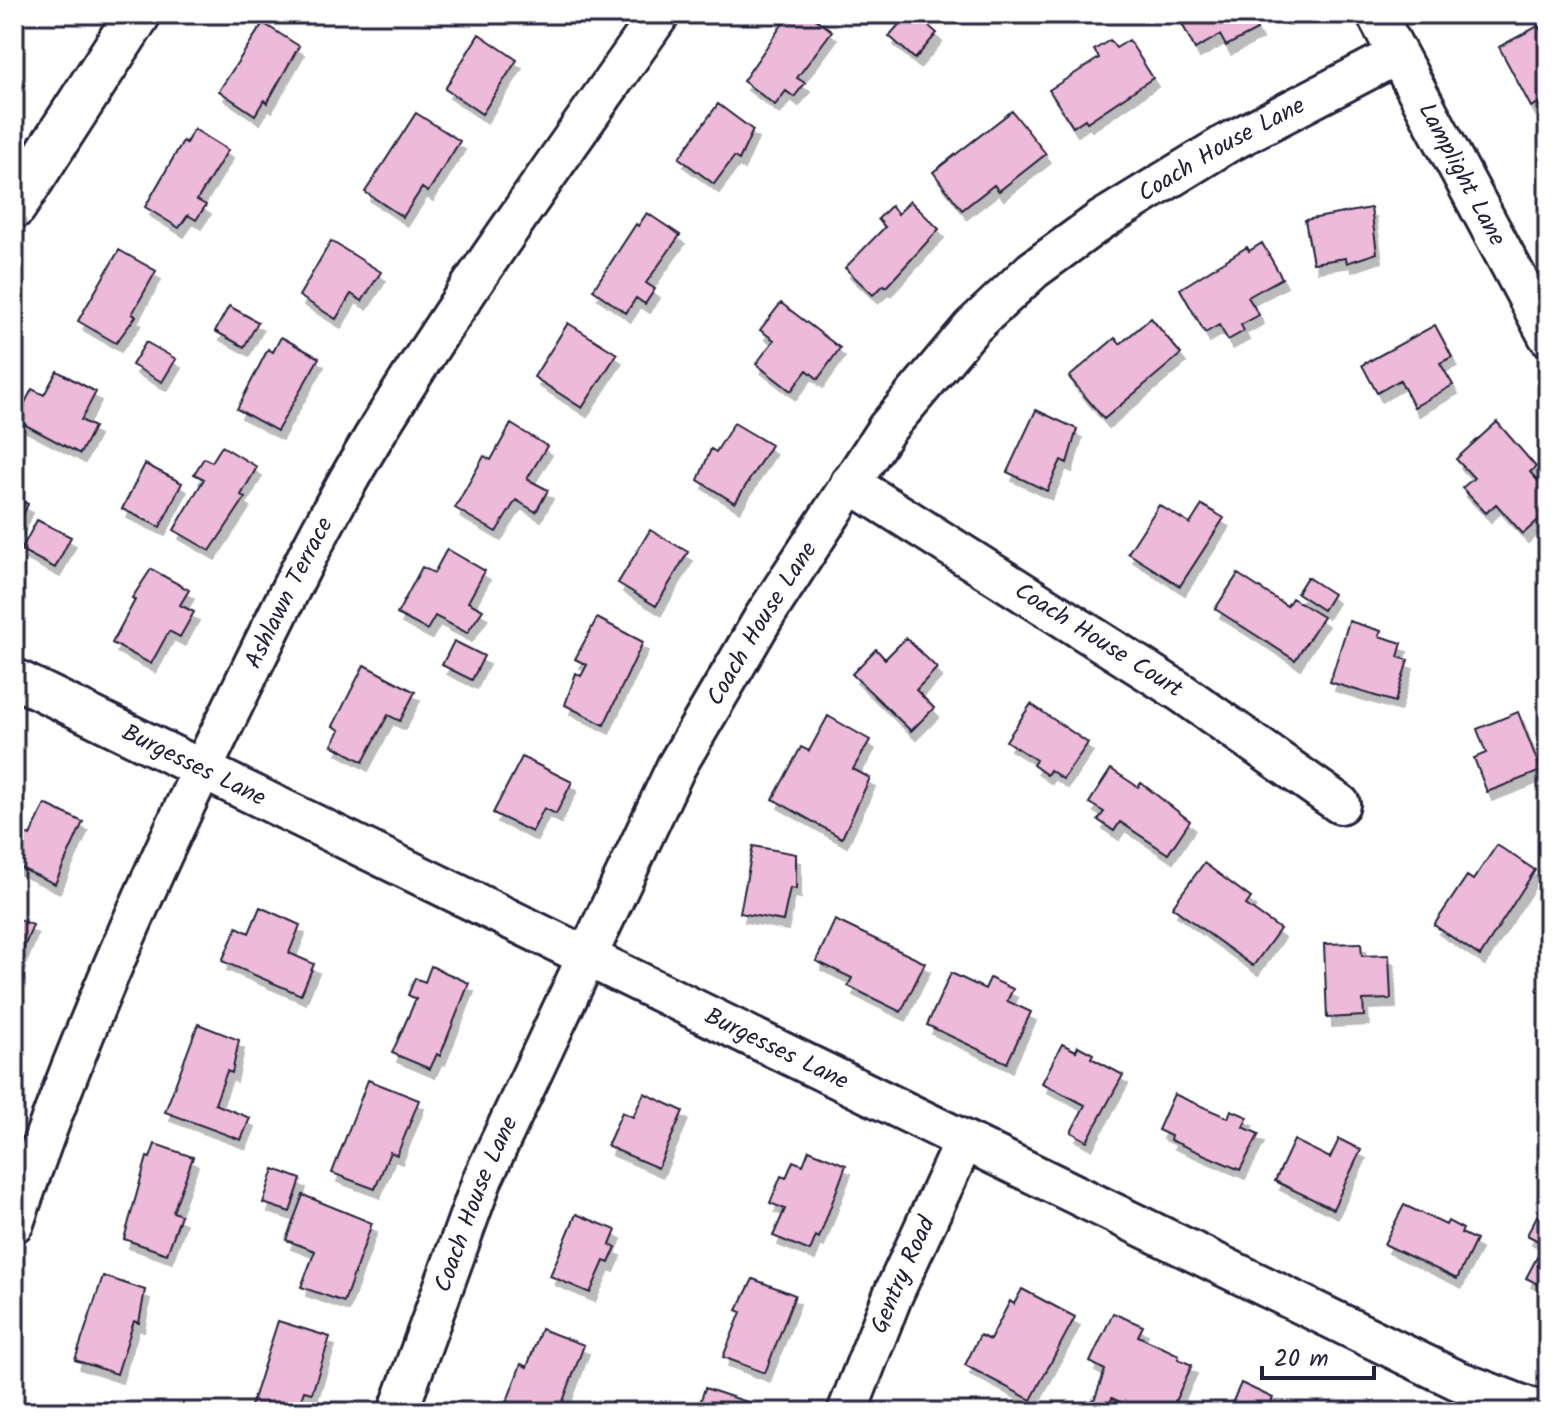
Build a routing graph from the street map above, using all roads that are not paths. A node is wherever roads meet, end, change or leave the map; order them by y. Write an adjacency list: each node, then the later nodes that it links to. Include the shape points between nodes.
1 (138, 14): 5 (street)
2 (660, 14): 9 (street, Ashlawn Terrace, via 449,316 371,441 300,569)
3 (1376, 14): 4 (street, Lamplight Lane)
4 (1397, 55): 6 (street, Lamplight Lane); 7 (street, Coach House Lane, via 1224,145 1100,221 1033,270 917,388)
5 (14, 206)
6 (1548, 336)
7 (850, 483): 10 (street, Coach House Court, via 1182,693); 11 (street, Coach House Lane, via 676,767)
8 (14, 678): 9 (street, Burgesses Lane)
9 (202, 769): 11 (street, Burgesses Lane); 13 (street, Ashlawn Terrace, via 153,869 54,1109)
10 (1340, 804)
11 (585, 957): 12 (street, Burgesses Lane); 14 (street, Coach House Lane, via 483,1178)
12 (964, 1141): 15 (street, Gentry Road, via 893,1295); 16 (street, Burgesses Lane, via 1457,1380)
13 (14, 1223)
14 (398, 1412)
15 (847, 1412)
16 (1541, 1412)

